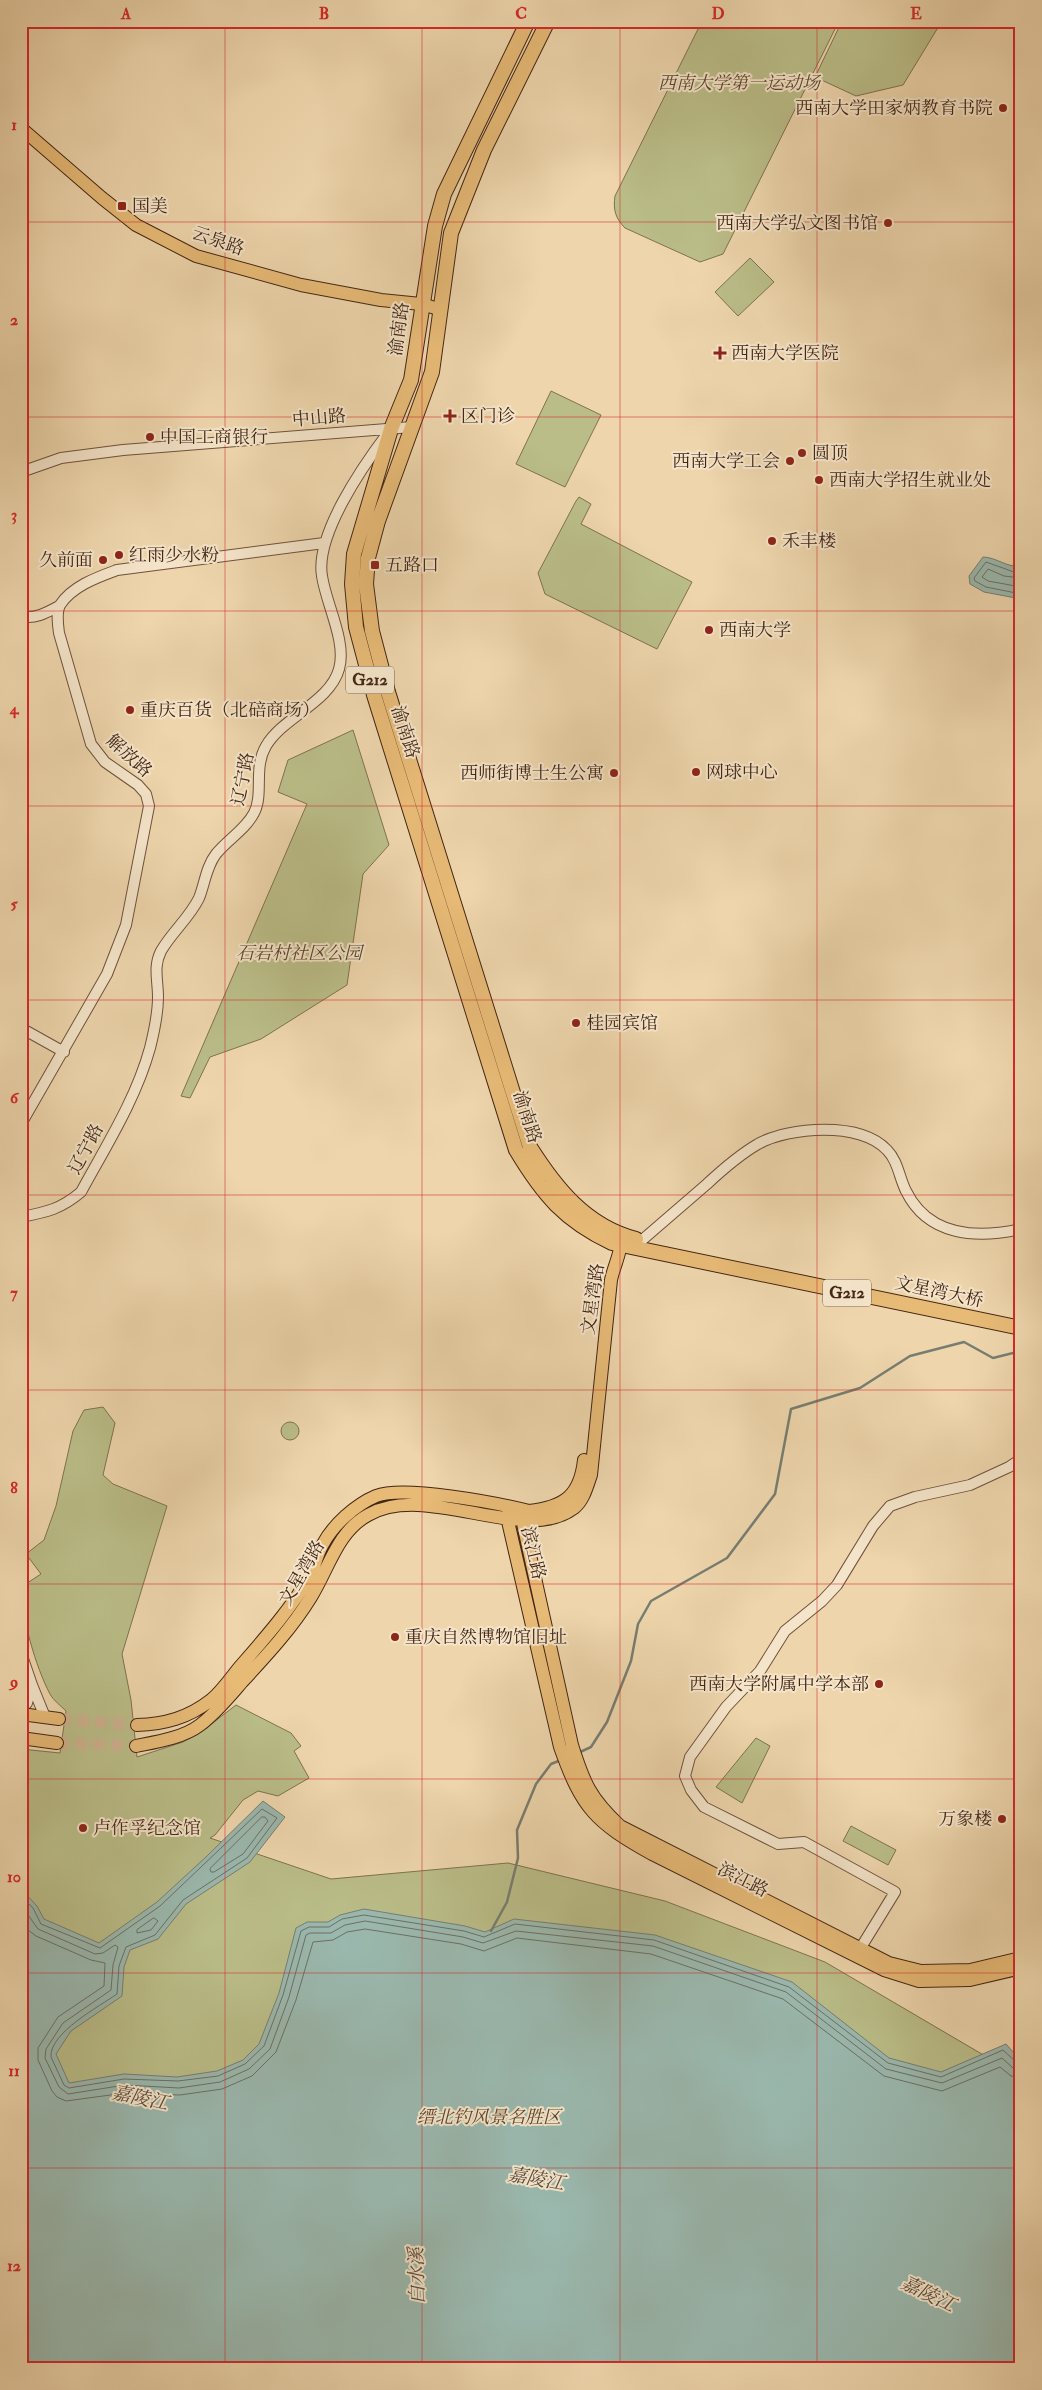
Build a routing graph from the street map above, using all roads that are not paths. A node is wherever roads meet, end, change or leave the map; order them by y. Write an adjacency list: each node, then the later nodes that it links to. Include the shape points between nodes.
1 (528, 21): 4 (highway, 渝南路 / G212, via 444,194)
2 (548, 21): 5 (highway, 渝南路 / G212, via 511,93 463,200 451,233)
3 (21, 128): 4 (main road, 云泉路, via 136,225 196,256 300,284 380,300)
4 (421, 304): 5 (main road, 云泉路); 7 (highway, 渝南路 / G212, via 411,380)
5 (439, 309): 6 (highway, 渝南路 / G212, via 432,372)
6 (412, 427): 7 (street, 中山路); 17 (highway, 渝南路 / G212, via 368,558 366,584 376,648 463,939 530,1146 563,1194)
7 (391, 429): 8 (street, 中山路, via 123,450 61,458); 9 (street, 辽宁路, via 360,470); 17 (highway, 渝南路 / G212, via 354,554 352,584 356,627 366,668 516,1150 552,1202 574,1221)
8 (21, 472)
9 (324, 544): 10 (street, via 117,570 91,580); 15 (street, 辽宁路, via 320,562 322,577 341,649 335,680 279,730 266,746 258,765 256,810 246,826 217,852 208,866 199,897 162,950 155,975 157,1016 138,1084 81,1192 68,1204 54,1210)
10 (59, 606): 11 (street, via 44,614); 13 (street, 解放路, via 59,633 91,744 105,762 138,785 146,794 149,806 126,925 108,974)
11 (21, 616)
12 (21, 1028): 13 (street)
13 (64, 1052): 14 (street, 解放路)
14 (21, 1124)
15 (21, 1217)
16 (1021, 1229): 18 (street, via 962,1232 929,1221 906,1192 894,1159 886,1148 863,1135 820,1129 790,1133 758,1144)
17 (618, 1241): 18 (highway, 渝南路 / G212); 19 (highway, 渝南路 / G212); 23 (main road, 文星湾路, via 604,1271 582,1474 578,1485 564,1501 548,1509); 24 (main road, 文星湾路, via 588,1485 575,1507 558,1517)
18 (640, 1241): 19 (highway, 渝南路 / G212)
19 (675, 1253): 20 (highway, 文星湾大桥 / G212); 21 (highway, 文星湾大桥 / G212)
20 (1021, 1319)
21 (1021, 1328)
22 (1021, 1459): 37 (street, via 970,1486 915,1497 890,1506 873,1526 837,1585 822,1602 784,1631 760,1670 726,1707 690,1756 685,1776 704,1807 778,1844 804,1842 895,1892)
23 (509, 1512): 24 (main road, 文星湾路); 26 (main road, 滨江路); 32 (main road, 文星湾路, via 412,1492 376,1496 358,1506 341,1520 324,1542 312,1572 278,1621 212,1699 162,1724); 35 (main road, 文星湾路, via 400,1504 389,1505 365,1516 338,1544 311,1597 290,1628 219,1707 199,1726 160,1742)
24 (522, 1519): 26 (main road, 滨江路)
25 (21, 1653): 27 (street)
26 (548, 1666): 36 (main road, 滨江路, via 582,1777)
27 (32, 1685): 28 (street, via 27,1703); 30 (street)
28 (21, 1709)
29 (21, 1714): 30 (main road)
30 (44, 1717): 31 (main road)
31 (59, 1720)
32 (137, 1725)
33 (21, 1738): 34 (main road)
34 (57, 1743)
35 (136, 1746)
36 (618, 1830): 37 (main road, 滨江路); 39 (main road, 滨江路, via 652,1854 884,1970 919,1981 970,1980)
37 (860, 1949): 38 (main road, 滨江路, via 889,1963 921,1971 970,1970)
38 (1021, 1958)
39 (1021, 1968)

